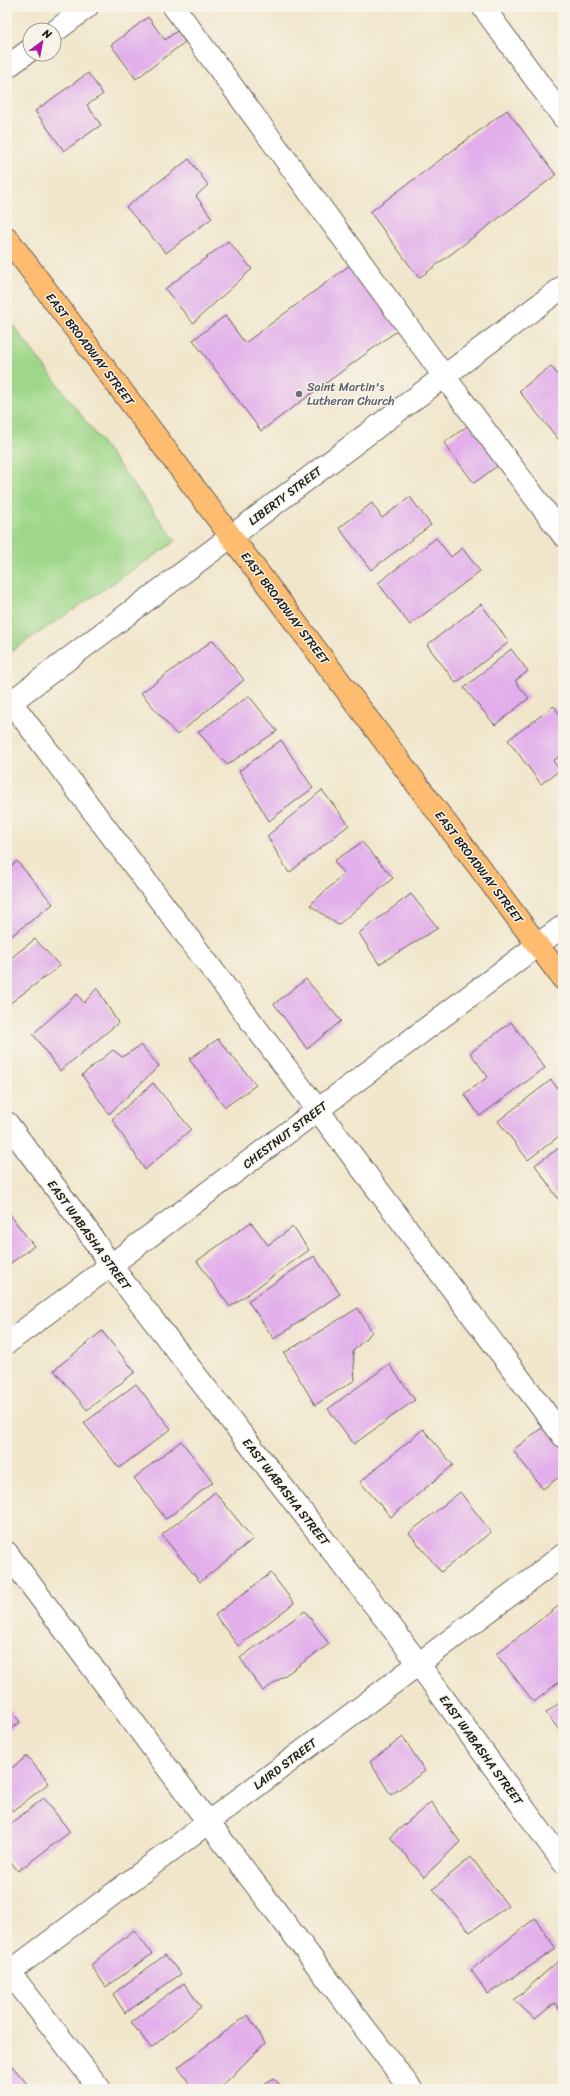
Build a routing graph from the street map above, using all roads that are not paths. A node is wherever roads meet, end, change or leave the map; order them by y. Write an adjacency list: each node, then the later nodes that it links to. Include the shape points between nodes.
1 (87, 7): 4 (street)
2 (174, 7): 10 (street)
3 (483, 7): 7 (street)
4 (62, 26)
5 (22, 56): 6 (street)
6 (7, 67)
7 (563, 117)
8 (7, 238): 12 (main road, EAST BROADWAY STREET)
9 (563, 287): 10 (street, LIBERTY STREET)
10 (444, 376): 11 (street); 12 (street, LIBERTY STREET)
11 (563, 535)
12 (231, 536): 13 (street, LIBERTY STREET); 15 (main road, EAST BROADWAY STREET)
13 (9, 703): 17 (street)
14 (563, 926): 15 (street, CHESTNUT STREET)
15 (538, 945): 16 (main road, EAST BROADWAY STREET); 17 (street, CHESTNUT STREET)
16 (563, 979)
17 (318, 1110): 19 (street, CHESTNUT STREET); 21 (street)
18 (7, 1123): 19 (street, EAST WABASHA STREET)
19 (111, 1266): 20 (street, CHESTNUT STREET); 24 (street, EAST WABASHA STREET)
20 (7, 1344)
21 (563, 1436)
22 (7, 1553): 25 (street)
23 (563, 1555): 24 (street, LAIRD STREET)
24 (418, 1664): 25 (street, LAIRD STREET); 26 (street, EAST WABASHA STREET)
25 (208, 1822): 27 (street, LAIRD STREET); 29 (street)
26 (563, 1862)
27 (8, 1972): 28 (street)
28 (100, 2089)
29 (411, 2089)

